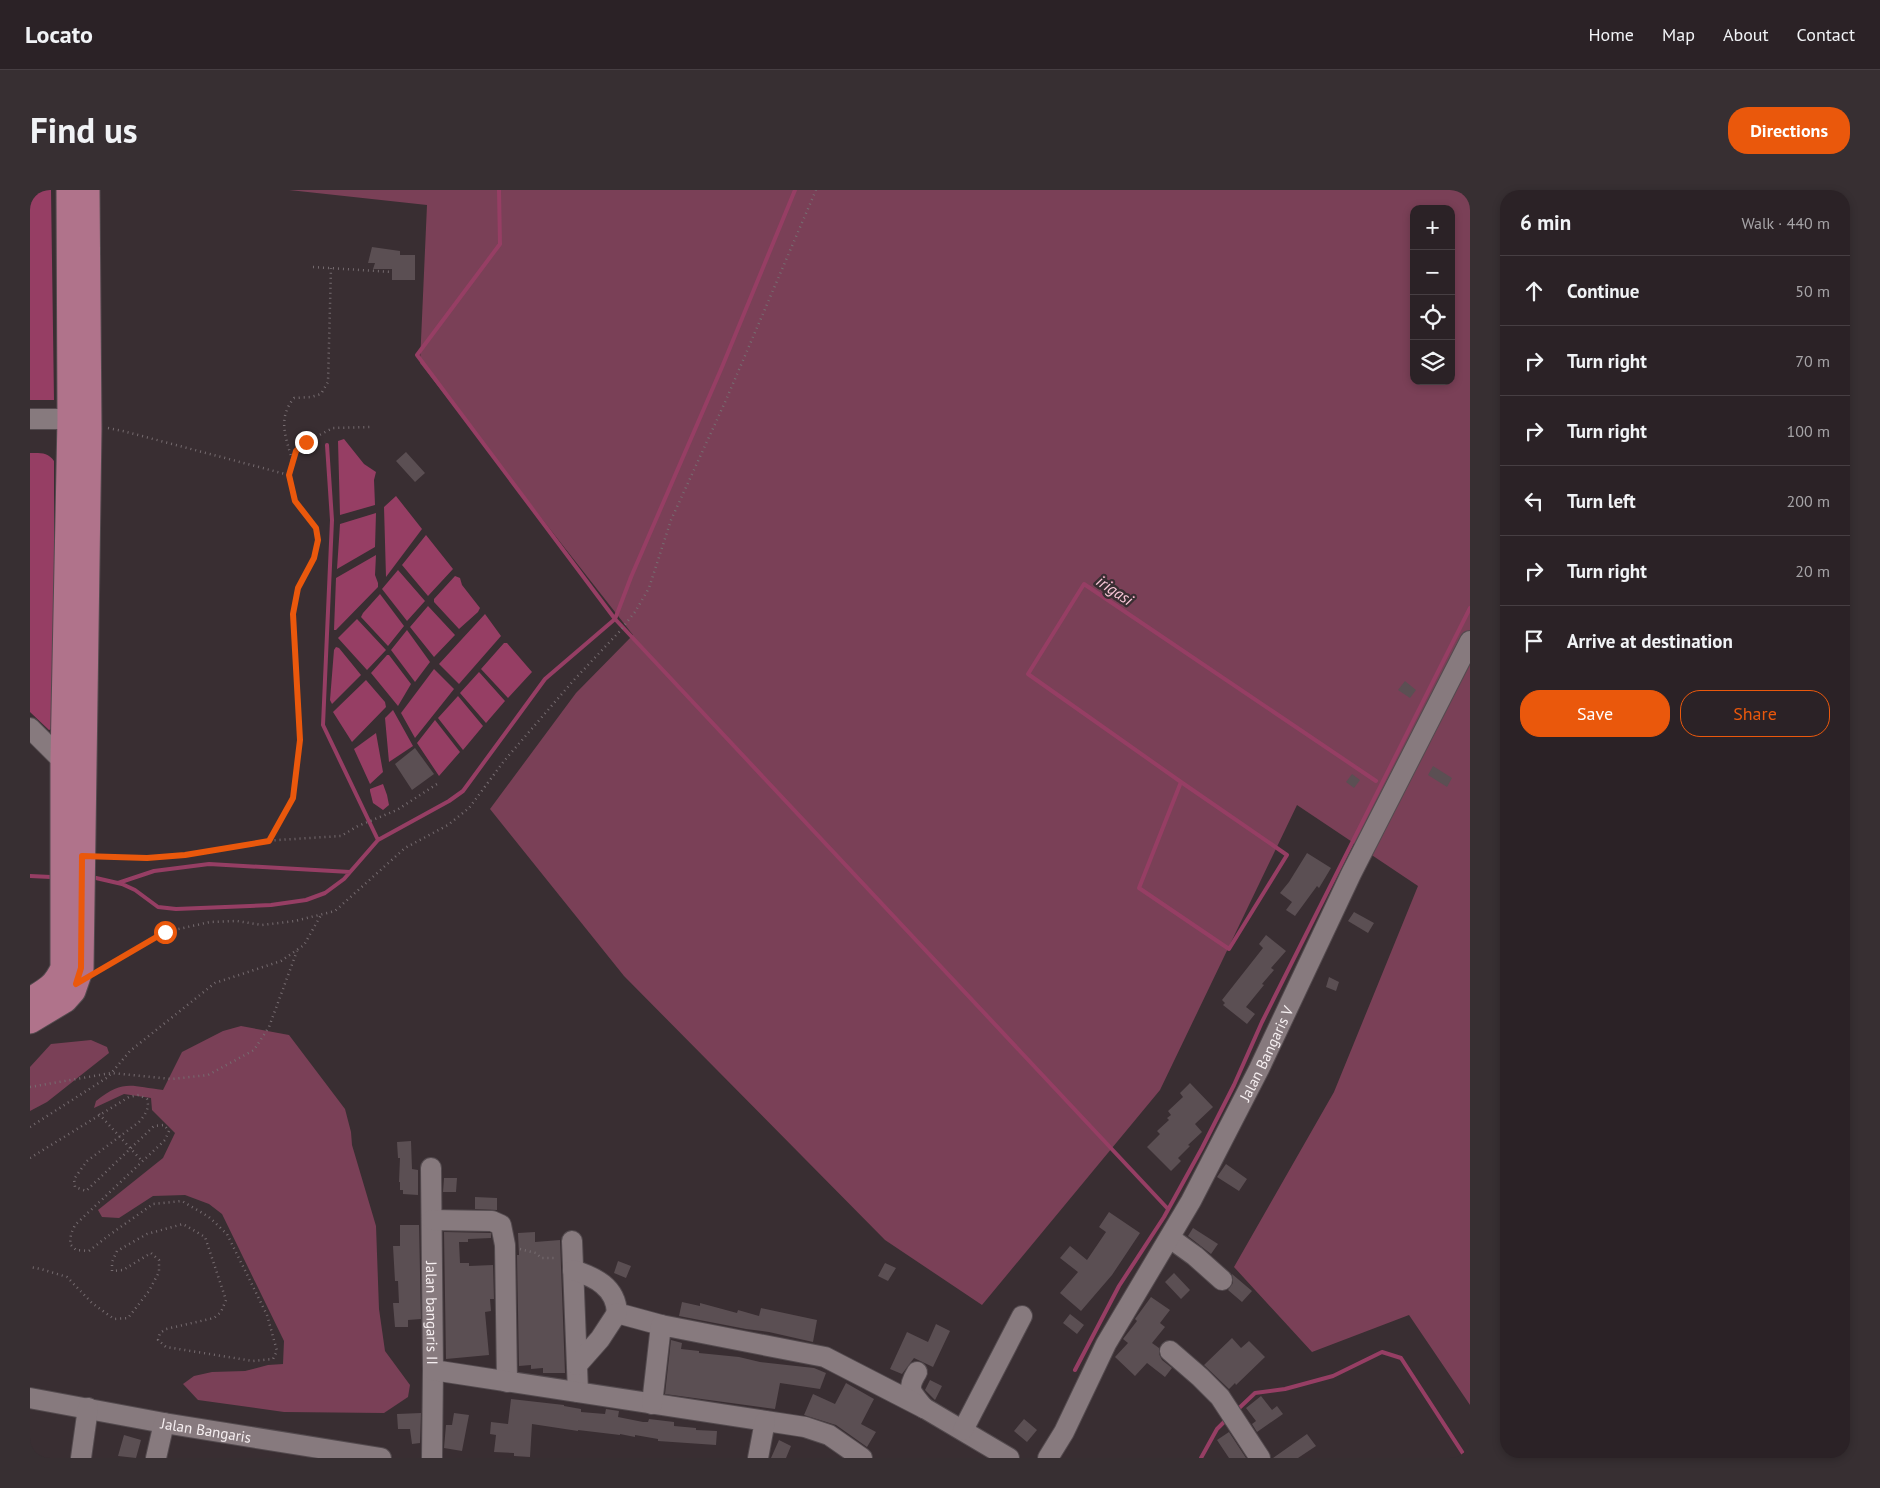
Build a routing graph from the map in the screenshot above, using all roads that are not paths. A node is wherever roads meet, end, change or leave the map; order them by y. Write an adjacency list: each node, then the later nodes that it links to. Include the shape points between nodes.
1 (69, 190): 4 (main road)
2 (87, 190): 4 (main road)
3 (30, 420): 4 (street)
4 (80, 424): 7 (main road)
5 (1470, 641): 13 (street, Jalan Bangaris V, via 1351,874 1259,1069)
6 (30, 728): 7 (street)
7 (74, 762): 8 (main road)
8 (72, 882): 9 (main road, via 63,968 52,987); 10 (main road, via 81,968 73,991 65,1000)
9 (30, 1000)
10 (30, 1021)
11 (431, 1168): 12 (street, Jalan bangaris II)
12 (432, 1220): 20 (street, Jalan bangaris II); 22 (street, via 497,1221 502,1225)
13 (1170, 1238): 14 (street); 38 (street, Jalan Bangaris V, via 1106,1344 1067,1427)
14 (1222, 1280)
15 (617, 1313): 17 (street); 19 (street); 19 (street, via 613,1296 602,1282 572,1256)
16 (1022, 1316): 30 (street)
17 (661, 1325): 25 (street); 27 (street, via 825,1357)
18 (1170, 1351): 39 (street, via 1220,1397)
19 (578, 1365): 23 (street)
20 (433, 1370): 22 (street); 34 (street, Jalan bangaris II)
21 (917, 1372): 27 (street, via 910,1384 911,1389)
22 (507, 1382): 23 (street)
23 (578, 1392): 25 (street)
24 (30, 1398): 26 (street, Jalan Bangaris)
25 (652, 1404): 28 (street)
26 (88, 1408): 29 (street, Jalan Bangaris); 31 (street)
27 (926, 1409): 30 (street)
28 (765, 1421): 35 (street); 36 (street, via 816,1429)
29 (164, 1423): 32 (street); 33 (street, Jalan Bangaris)
30 (963, 1430): 37 (street)
31 (81, 1458)
32 (156, 1458)
33 (382, 1458)
34 (432, 1458)
35 (758, 1458)
36 (862, 1458)
37 (1009, 1458)
38 (1048, 1458)
39 (1260, 1458)

